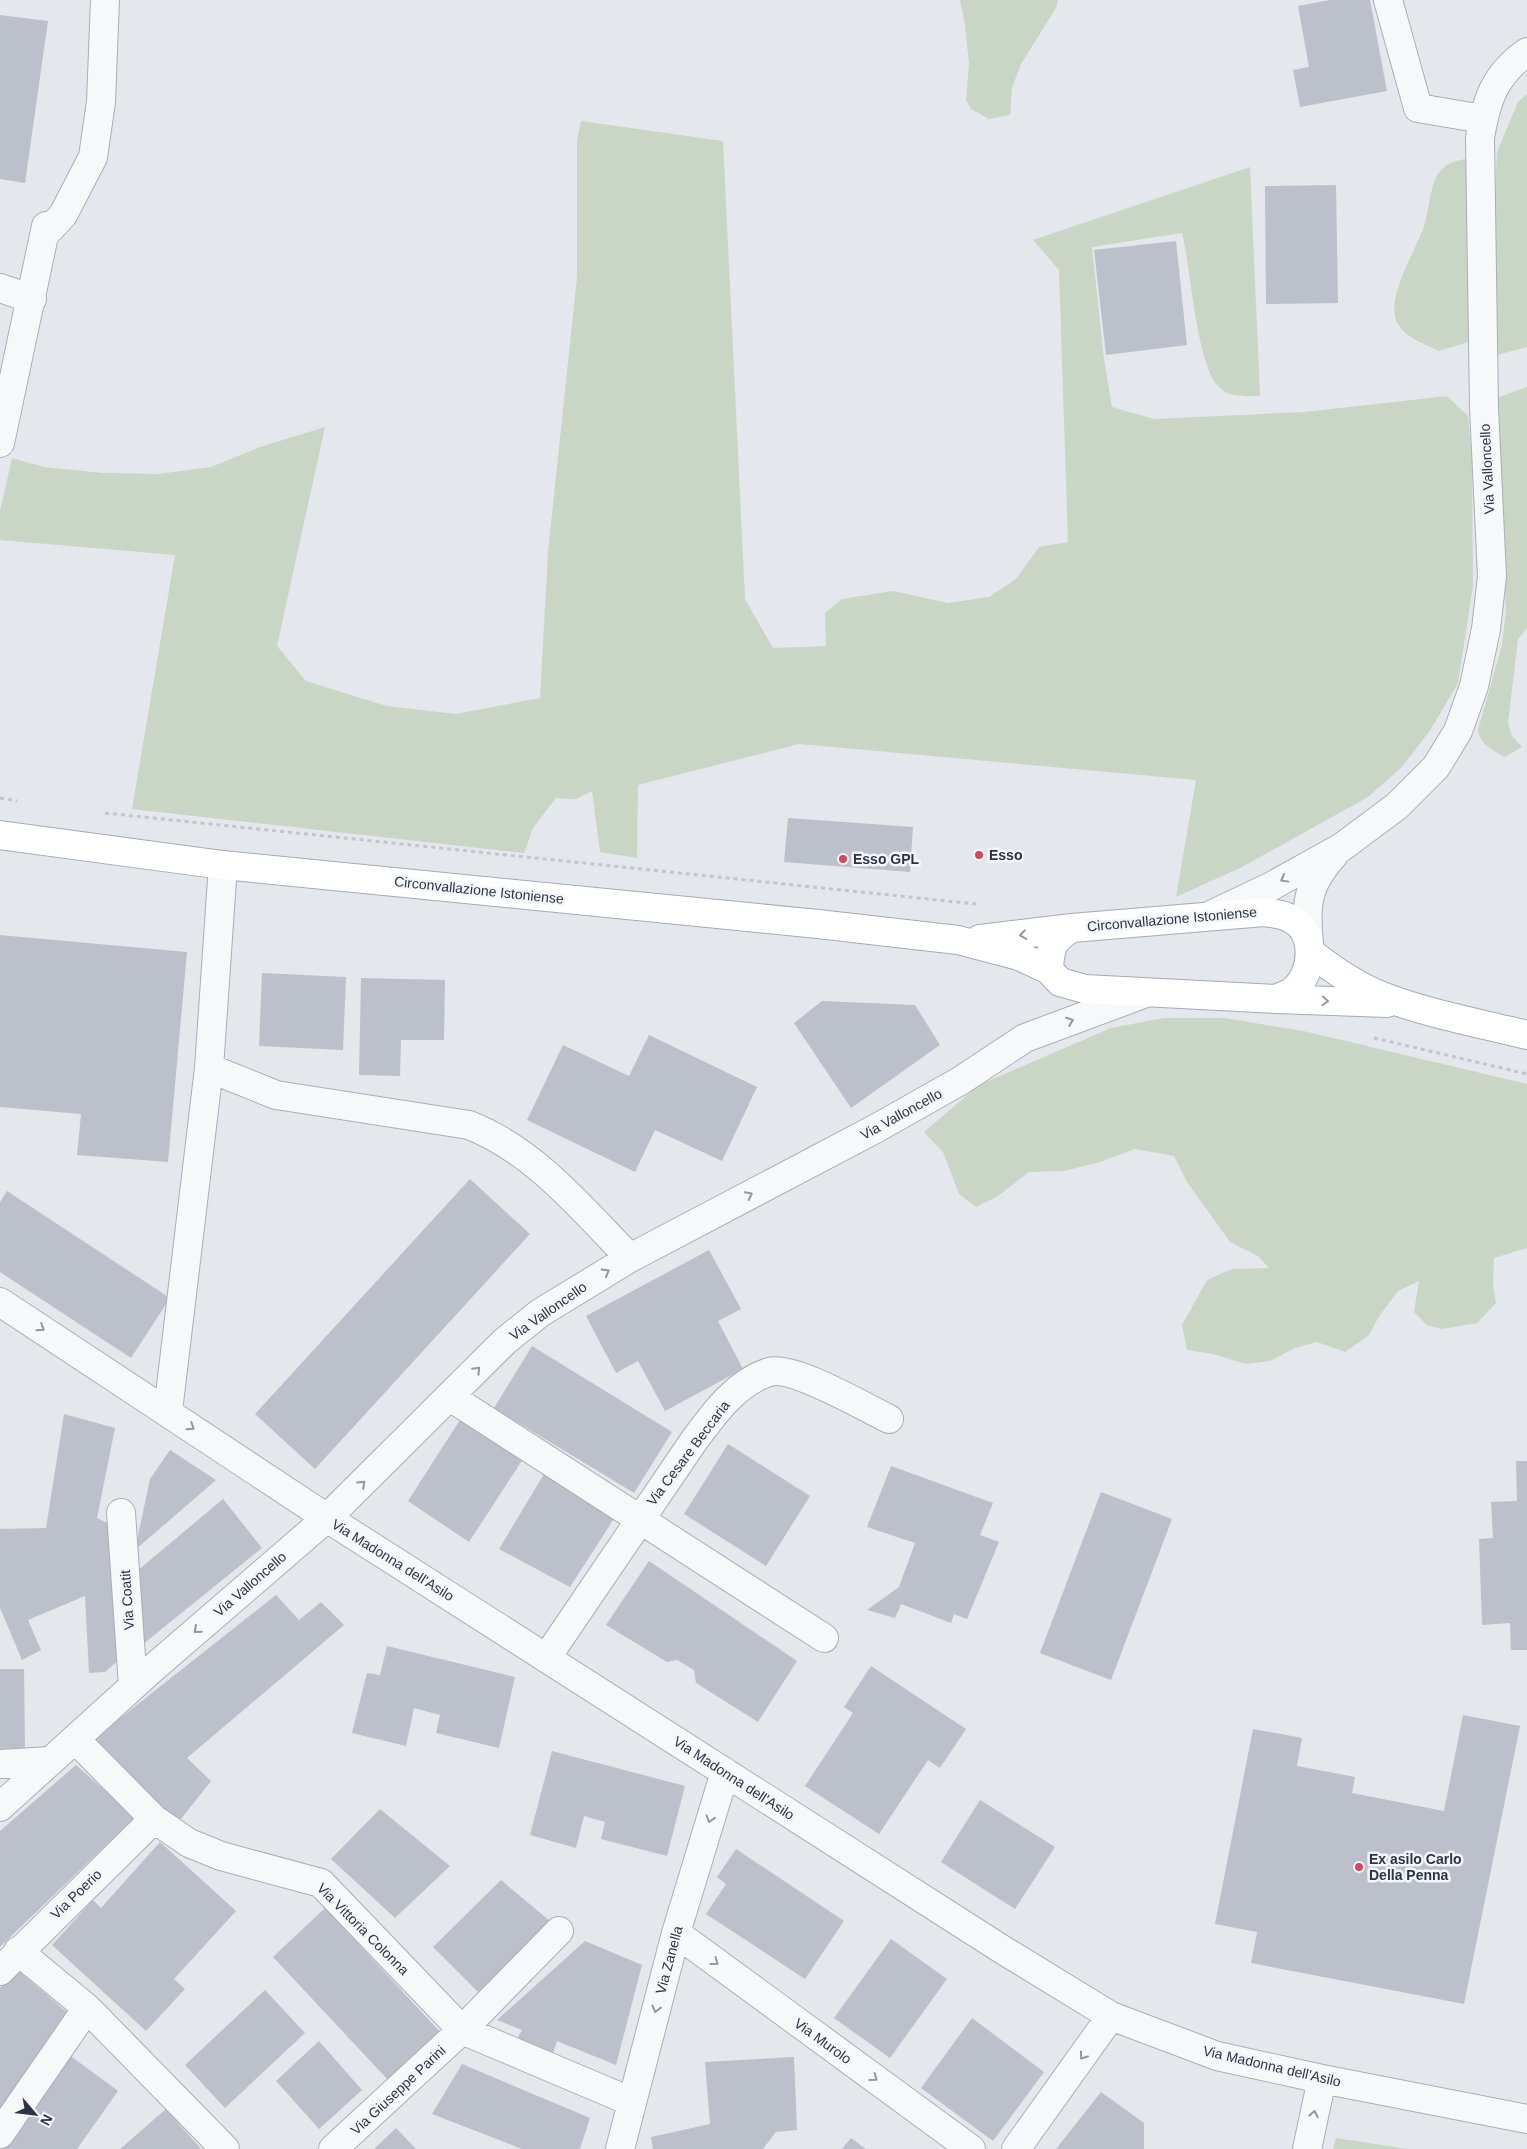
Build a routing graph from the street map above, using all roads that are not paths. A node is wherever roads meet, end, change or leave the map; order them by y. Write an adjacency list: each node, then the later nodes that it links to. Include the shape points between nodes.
1 (105, 0): 6 (street, via 101,102 92,157 63,215 45,230)
2 (1388, 0): 4 (street, via 1418,108)
3 (1527, 52): 4 (street, Via Valloncello, via 1502,74)
4 (1483, 119): 9 (street, Via Valloncello, via 1480,138 1484,378 1492,576 1486,629 1474,686 1458,732 1436,767 1397,806)
5 (0, 288): 6 (street)
6 (32, 299): 7 (street)
7 (0, 443)
8 (0, 835): 10 (main road, Circonvallazione Istoniense)
9 (1342, 847): 11 (street, Via Valloncello, one-way to 11); 14 (street, Via Valloncello, via 1318,873 1310,894 1306,914)
10 (223, 865): 13 (main road, Circonvallazione Istoniense); 20 (street)
11 (1210, 916): 12 (main road, Circonvallazione Istoniense); 14 (main road, Circonvallazione Istoniense, via 1264,912 1288,917 1302,928)
12 (1072, 928): 13 (main road, Circonvallazione Istoniense, one-way to 13); 15 (main road, Circonvallazione Istoniense, via 1058,936 1054,943)
13 (958, 940): 15 (main road, Circonvallazione Istoniense, via 1019,956)
14 (1309, 947): 17 (main road, via 1310,958 1304,976 1292,991); 18 (main road, Circonvallazione Istoniense, via 1357,984)
15 (1049, 970): 16 (main road, Circonvallazione Istoniense, via 1060,982 1085,990)
16 (1146, 992): 17 (main road, Circonvallazione Istoniense); 21 (street, Via Valloncello, one-way to 16, via 875,1129 960,1081 1025,1038)
17 (1276, 998): 18 (main road, Circonvallazione Istoniense, one-way to 18)
18 (1406, 1004): 19 (main road, Circonvallazione Istoniense)
19 (1527, 1035)
20 (209, 1068): 21 (street, via 276,1095 469,1125 492,1134 553,1180); 24 (street)
21 (630, 1258): 23 (street, Via Valloncello, one-way to 21, via 505,1340 540,1313)
22 (0, 1302): 24 (street, Via Madonna dell'Asilo, one-way to 24)
23 (450, 1397): 27 (street, Via Valloncello, one-way to 23); 28 (street)
24 (168, 1411): 27 (street, Via Madonna dell'Asilo, one-way to 27)
25 (889, 1419): 28 (street, Via Cesare Beccaria, via 794,1373 770,1372 740,1387 716,1411)
26 (122, 1513): 31 (street, Via Coatit)
27 (327, 1518): 30 (street, Via Madonna dell'Asilo); 31 (street, Via Valloncello, one-way to 31)
28 (638, 1520): 29 (street); 30 (street, Via Cesare Beccaria)
29 (824, 1638)
30 (547, 1657): 35 (street, Via Madonna dell'Asilo)
31 (133, 1686): 32 (street, Via Valloncello)
32 (75, 1738): 33 (street, Via Valloncello); 37 (street, Via Vittoria Colonna)
33 (49, 1761): 34 (street); 36 (street, Via Valloncello)
34 (0, 1764)
35 (724, 1772): 39 (street, Via Zanella, one-way to 39); 42 (street, Via Madonna dell'Asilo)
36 (0, 1807)
37 (154, 1819): 40 (street, Via Poerio); 43 (street, Via Vittoria Colonna, via 189,1843 221,1856 321,1883)
38 (559, 1931): 43 (street, Via Giuseppe Parini)
39 (676, 1933): 45 (street, Via Zanella, one-way to 45); 51 (street, Via Murolo, one-way to 51)
40 (9, 1961): 41 (street)
41 (86, 2008): 47 (street); 48 (street)
42 (1111, 2016): 44 (street, Via Madonna dell'Asilo, via 1217,2056); 52 (street, one-way to 52)
43 (462, 2030): 45 (street, Via Vittoria Colonna); 49 (street, Via Giuseppe Parini)
44 (1322, 2079): 46 (street, Via Madonna dell'Asilo); 53 (street, one-way to 44)
45 (632, 2102): 50 (street, Via Zanella)
46 (1527, 2119)
47 (0, 2134)
48 (225, 2149)
49 (334, 2149)
50 (620, 2149)
51 (971, 2149)
52 (1016, 2149)
53 (1307, 2149)

